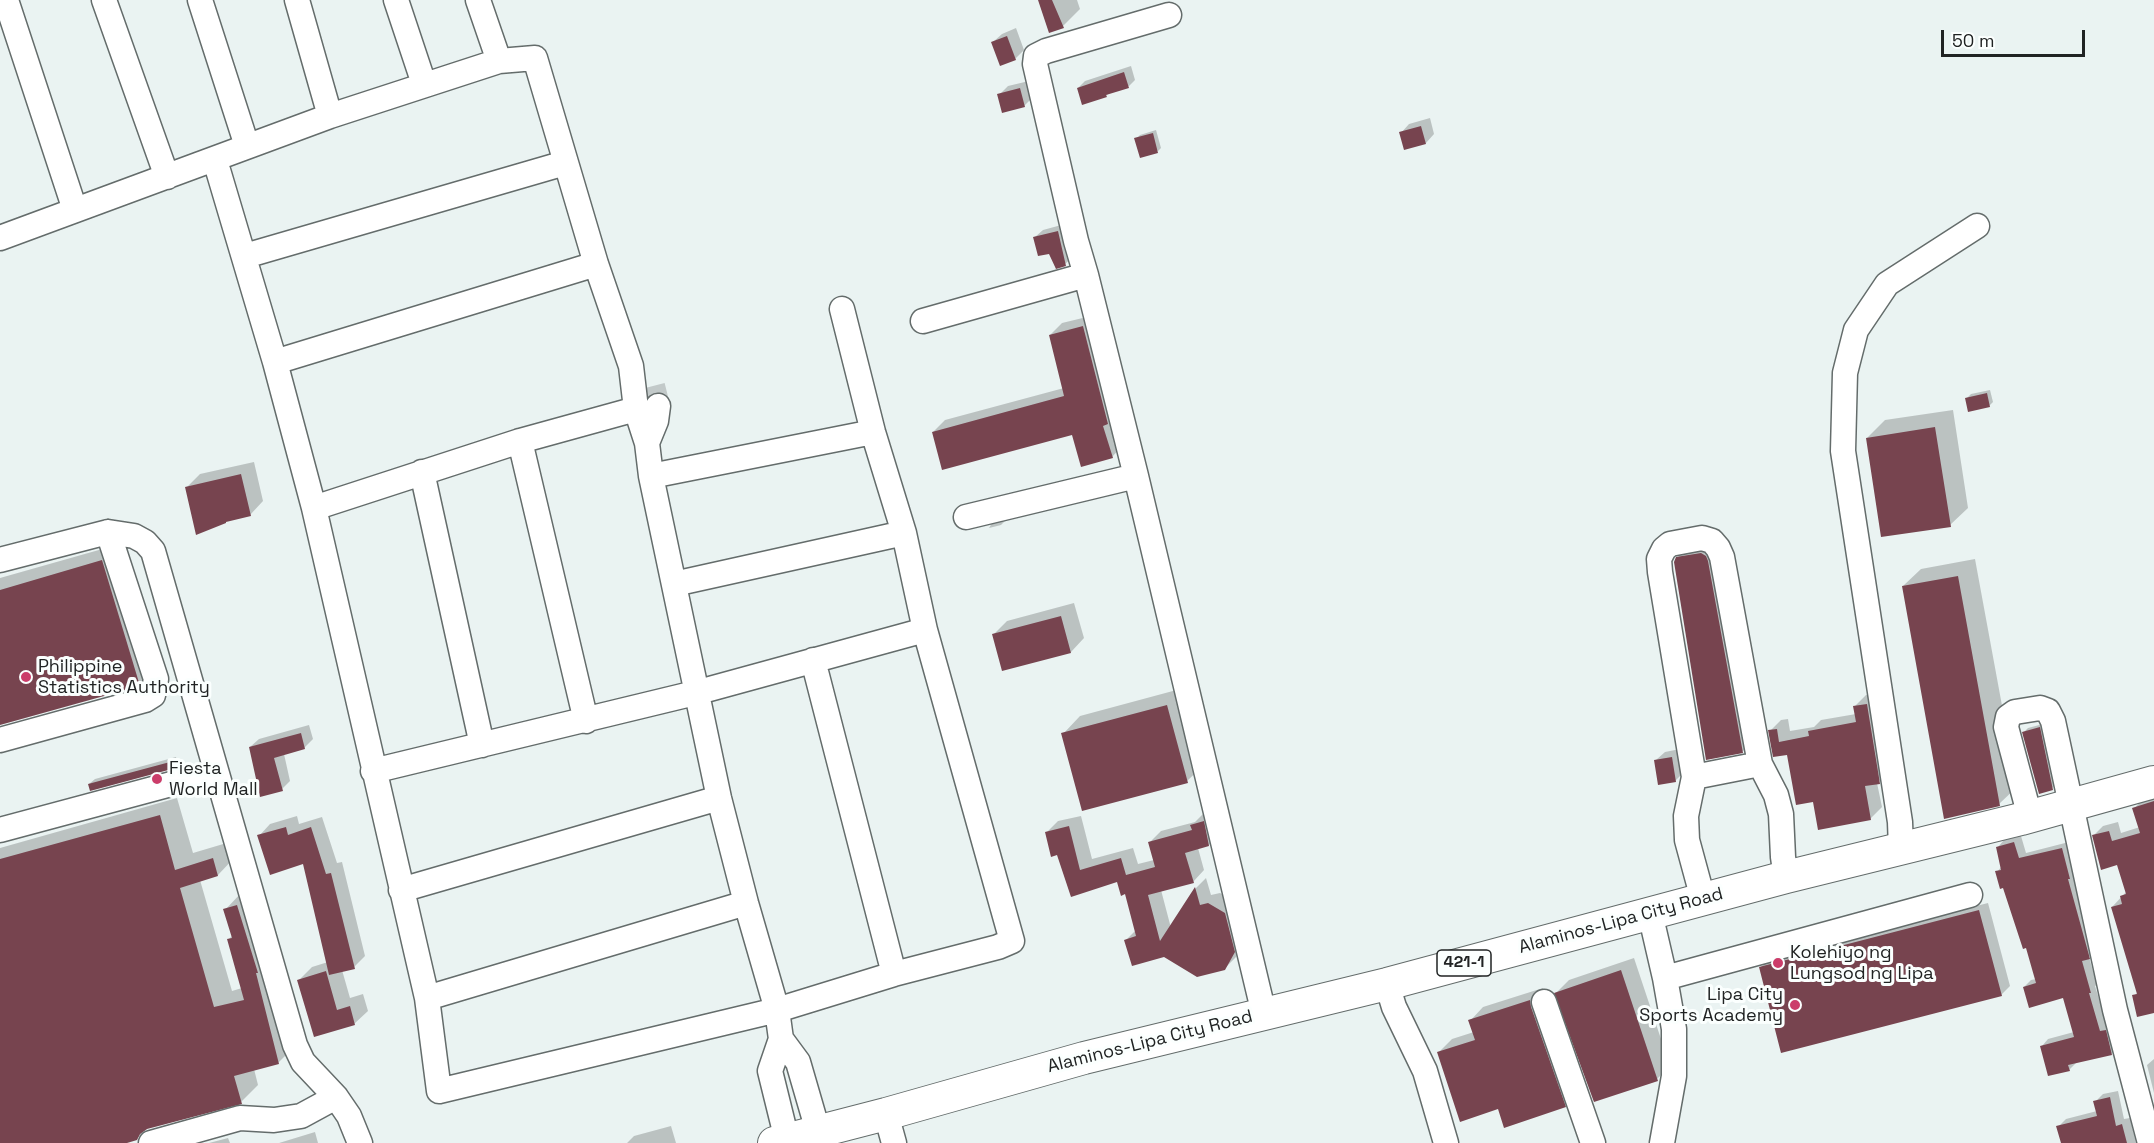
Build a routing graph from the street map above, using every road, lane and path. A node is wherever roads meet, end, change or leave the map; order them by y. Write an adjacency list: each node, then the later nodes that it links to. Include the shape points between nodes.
1 (6, 0): 15 (street)
2 (104, 0): 14 (street)
3 (200, 0): 11 (street)
4 (297, 0): 10 (street)
5 (396, 0): 9 (street)
6 (478, 0): 8 (street)
7 (1169, 15): 20 (street, via 1036,57)
8 (499, 61): 9 (street); 13 (street, via 535,58)
9 (424, 84): 10 (street)
10 (330, 116): 11 (street)
11 (247, 146): 12 (street)
12 (215, 160): 14 (street); 18 (street)
13 (565, 163): 18 (street); 19 (street)
14 (167, 177): 15 (street)
15 (75, 210): 17 (street)
16 (1977, 226): 51 (street, via 1887,284 1856,330 1845,373 1843,451)
17 (0, 238)
18 (245, 256): 23 (street)
19 (596, 264): 23 (street); 24 (street, via 631,366)
20 (1086, 275): 22 (street); 29 (street)
21 (842, 309): 25 (street)
22 (923, 321)
23 (275, 362): 30 (street)
24 (649, 400): 26 (street); 28 (street, via 647,443)
25 (873, 432): 28 (street); 33 (street)
26 (520, 441): 27 (street); 39 (street)
27 (422, 472): 30 (street); 41 (street)
28 (651, 476): 35 (street)
29 (1136, 476): 31 (street); 64 (street)
30 (314, 508): 43 (street)
31 (966, 517)
32 (108, 532): 34 (street); 40 (street, via 156,679 153,695); 44 (street, via 134,536 153,551)
33 (904, 532): 35 (street); 36 (street)
34 (0, 560)
35 (674, 584): 38 (street)
36 (925, 630): 37 (street); 58 (street, via 1011,941)
37 (813, 660): 38 (street); 58 (street)
38 (695, 693): 39 (street); 47 (street)
39 (586, 721): 41 (street)
40 (0, 740)
41 (482, 745): 43 (street)
42 (1760, 764): 45 (street); 45 (street, via 1722,557 1712,541 1702,538 1670,544 1659,559 1660,572); 52 (street, via 1781,814)
43 (373, 771): 53 (street)
44 (216, 772): 50 (street); 66 (street, via 295,1045 303,1062)
45 (1694, 777): 55 (street, via 1686,816 1687,840)
46 (2154, 782): 48 (main road, Alaminos-Lipa City Road / 421-1)
47 (719, 798): 53 (street); 56 (street)
48 (2072, 805): 49 (main road, Alaminos-Lipa City Road / 421-1); 49 (street, via 2048,711 2040,708 2015,712 2008,717 2006,727); 75 (street, via 2115,1010)
49 (2030, 816): 51 (main road, Alaminos-Lipa City Road / 421-1)
50 (0, 830)
51 (1901, 849): 52 (main road, Alaminos-Lipa City Road / 421-1)
52 (1786, 877): 55 (main road, Alaminos-Lipa City Road / 421-1)
53 (401, 890): 61 (street)
54 (1970, 895): 59 (street)
55 (1703, 899): 57 (main road, Alaminos-Lipa City Road / 421-1)
56 (746, 903): 61 (street); 63 (street)
57 (1650, 913): 59 (street); 60 (main road, Alaminos-Lipa City Road / 421-1)
58 (894, 974): 63 (street)
59 (1665, 978): 74 (street, via 1674,1029 1674,1076)
60 (1387, 984): 64 (main road, Alaminos-Lipa City Road / 421-1); 72 (street, via 1425,1071)
61 (427, 998): 63 (street, via 439,1091)
62 (1544, 1002): 73 (street)
63 (777, 1010): 65 (street)
64 (1264, 1014): 67 (main road, Alaminos-Lipa City Road / 421-1, via 1084,1058)
65 (782, 1039): 68 (street, via 798,1062); 69 (street, via 770,1071)
66 (336, 1097): 70 (street, via 301,1116 274,1120 240,1118); 71 (street)
67 (890, 1129): 68 (main road, Alaminos-Lipa City Road / 421-1)
68 (818, 1131): 69 (main road, Alaminos-Lipa City Road / 421-1)
69 (781, 1141)
70 (151, 1143)
71 (360, 1143)
72 (1446, 1143)
73 (1593, 1143)
74 (1662, 1143)
75 (2150, 1143)

